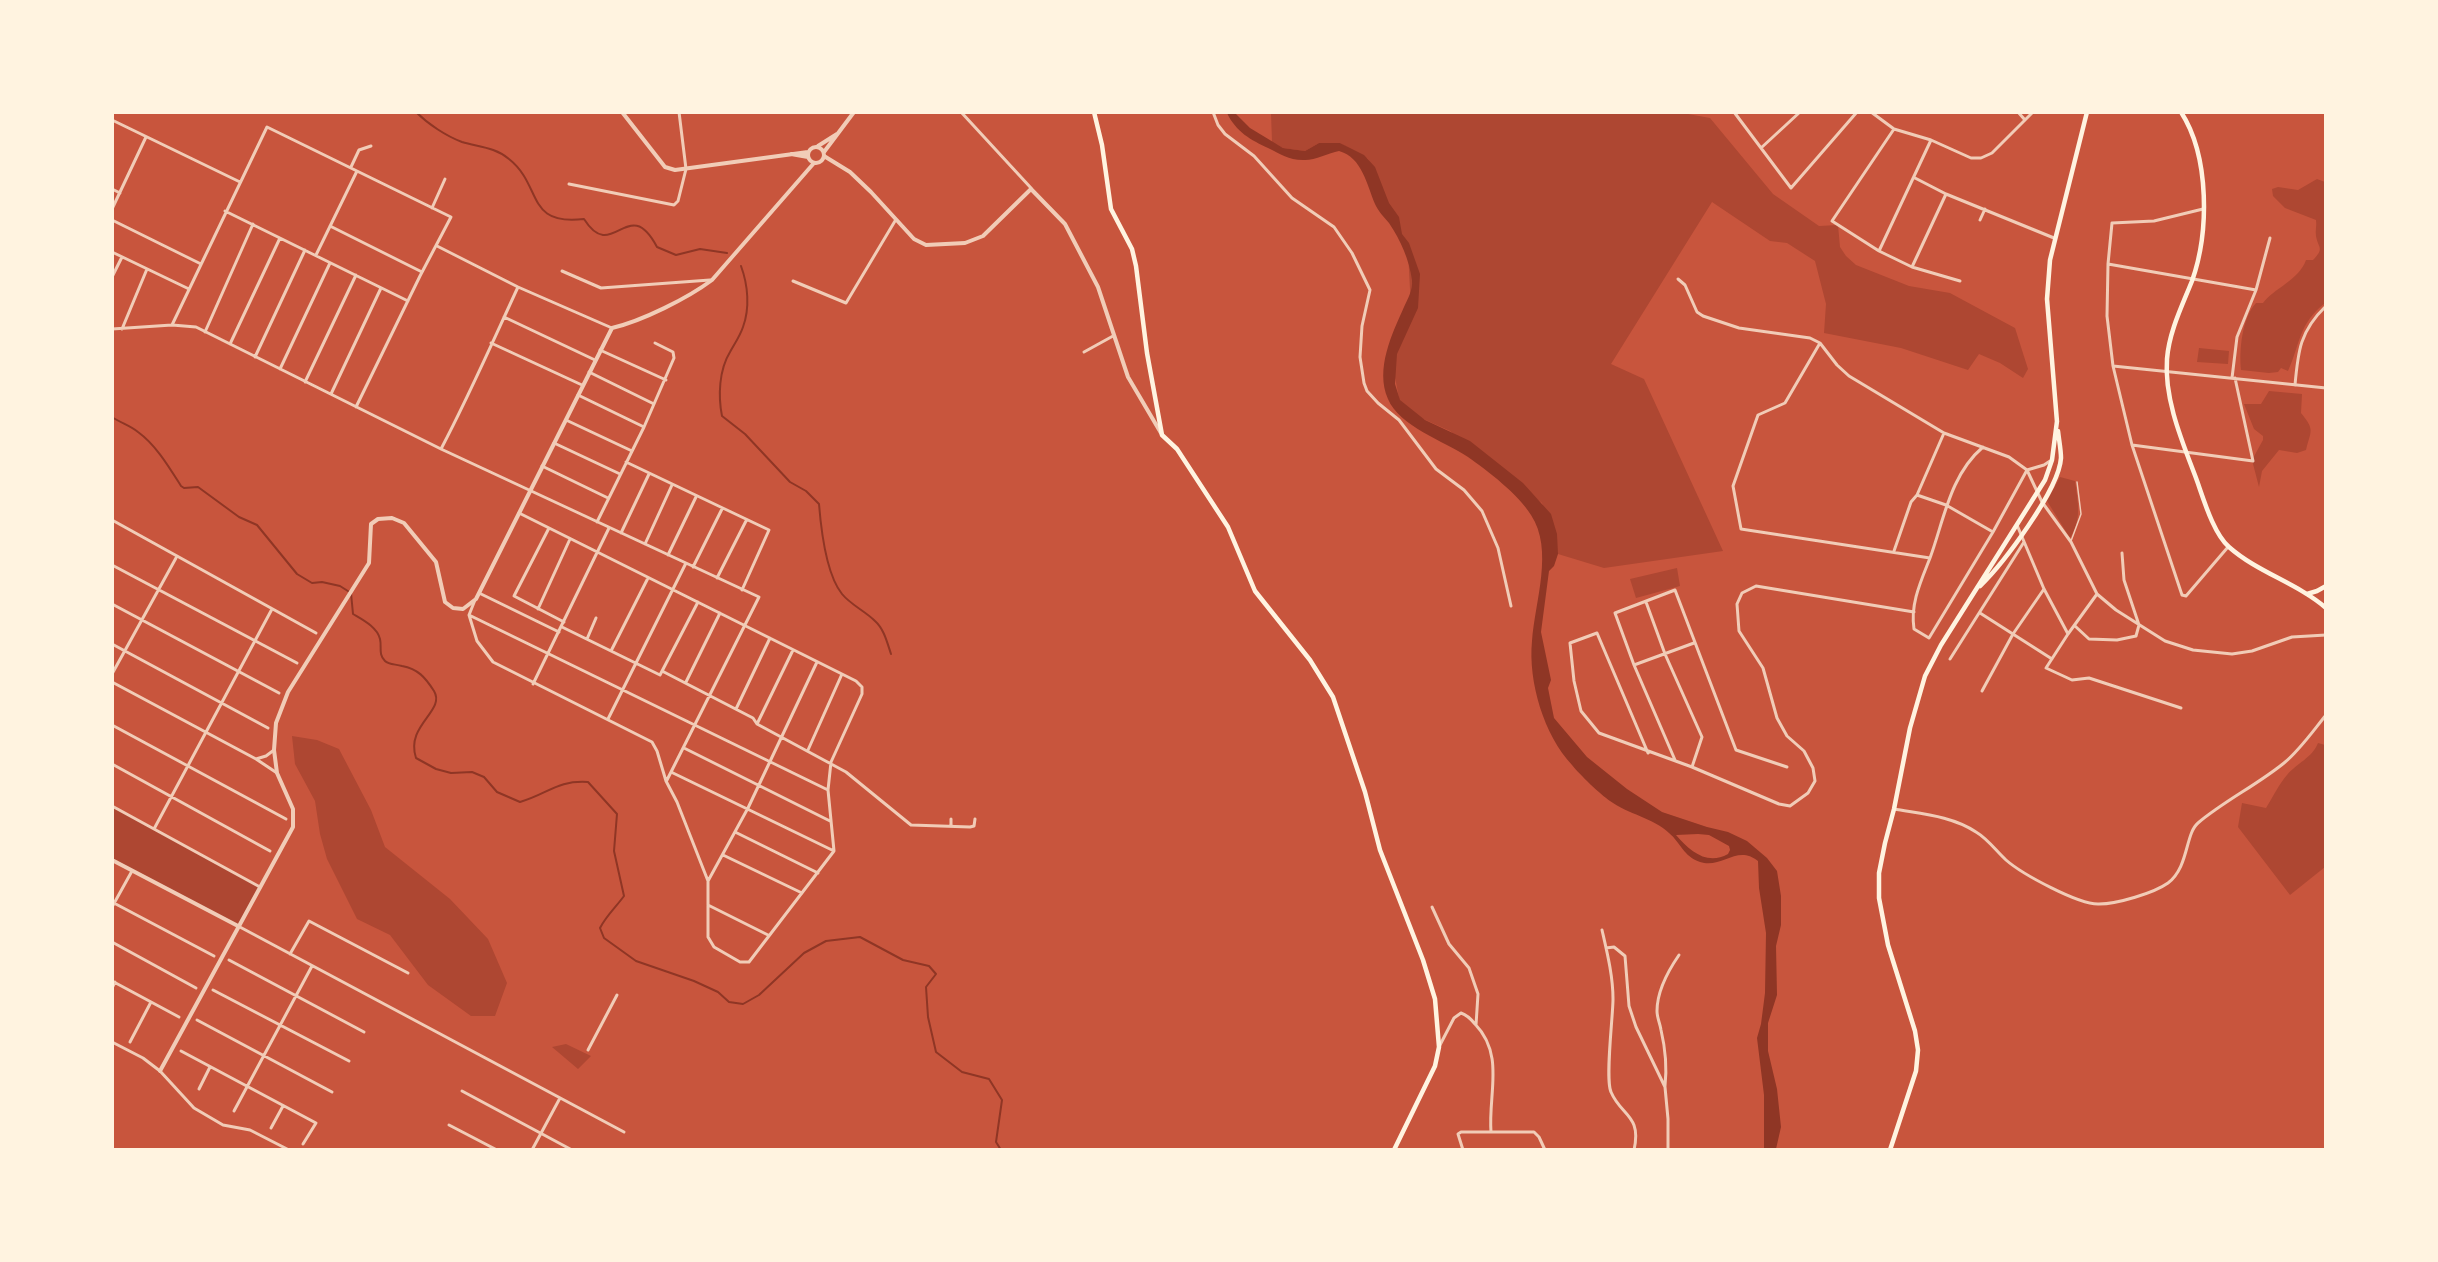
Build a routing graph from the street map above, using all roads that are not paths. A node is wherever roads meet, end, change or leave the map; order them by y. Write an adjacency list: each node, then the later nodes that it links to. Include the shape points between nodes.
1 (622, 112): 28 (street, via 665,167)
2 (679, 112): 28 (street)
3 (854, 112): 18 (street)
4 (961, 112): 36 (street)
5 (1094, 112): 111 (main road, via 1111,209 1132,249 1136,266)
6 (1213, 112): 173 (street, via 1225,134 1254,156 1292,198 1334,227 1352,253 1370,290 1360,357 1367,391 1399,420 1436,469 1464,490 1482,511 1498,548)
7 (1734, 112): 23 (street)
8 (1800, 112): 23 (street)
9 (1857, 112): 23 (street, via 1791,188)
10 (1871, 112): 17 (street)
11 (2018, 112): 16 (street)
12 (2032, 112): 16 (street)
13 (2088, 112): 50 (main road)
14 (2181, 112): 42 (main road, via 2196,149)
15 (112, 120): 19 (street)
16 (2025, 120): 20 (street, via 1992,153 1981,158 1971,158)
17 (1894, 129): 20 (street); 54 (street, via 1832,221)
18 (840, 132): 22 (street); 25 (street)
19 (146, 137): 33 (street); 37 (street)
20 (1932, 140): 30 (street)
21 (371, 146): 27 (street, via 359,150)
22 (818, 147): 24 (street, via 812,147); 25 (street)
23 (1761, 148)
24 (808, 156): 26 (street); 28 (street, via 791,154); 32 (street)
25 (823, 156): 26 (street); 46 (street, via 850,172)
26 (814, 163): 32 (street)
27 (351, 167): 29 (street); 33 (street, via 267,127)
28 (686, 169): 34 (street, via 678,201 670,206)
29 (357, 171): 39 (street); 48 (street)
30 (1915, 178): 38 (street); 54 (street)
31 (445, 179): 39 (street)
32 (801, 179): 69 (street)
33 (240, 182): 43 (street)
34 (569, 184)
35 (112, 189): 37 (street)
36 (1031, 189): 46 (street, via 983,236 965,243 926,245); 84 (street, via 1065,224 1098,287)
37 (120, 193): 40 (street)
38 (1946, 194): 41 (street); 61 (street)
39 (432, 208): 52 (street, via 451,217)
40 (112, 209)
41 (1984, 209): 45 (street); 50 (street)
42 (2203, 209): 60 (street, via 2154,221 2112,223); 68 (main road, via 2203,234)
43 (225, 211): 47 (street); 59 (street)
44 (112, 220): 59 (street)
45 (1980, 220)
46 (896, 221): 70 (street, via 846,303)
47 (253, 224): 49 (street); 83 (street)
48 (330, 226): 56 (street); 64 (street)
49 (280, 238): 53 (street); 88 (street)
50 (2054, 238): 108 (main road, via 2047,299)
51 (2270, 238): 75 (street)
52 (437, 246): 64 (street); 72 (street)
53 (305, 250): 56 (street); 91 (street)
54 (1879, 251): 61 (street)
55 (112, 252): 57 (street)
56 (316, 256): 58 (street)
57 (122, 257): 62 (street); 66 (street)
58 (330, 262): 65 (street); 94 (street)
59 (201, 264): 74 (street)
60 (2108, 264): 68 (street); 93 (street, via 2107,316)
61 (1912, 267): 71 (street)
62 (147, 269): 74 (street); 82 (street)
63 (562, 271): 69 (street, via 602,288)
64 (422, 272): 76 (street)
65 (356, 275): 73 (street); 99 (street)
66 (112, 278)
67 (1678, 279): 87 (street, via 1703,316 1739,328 1804,336)
68 (2192, 279): 75 (street); 95 (main road, via 2172,334)
69 (712, 280): 80 (street, via 698,291)
70 (793, 281)
71 (1960, 281)
72 (518, 287): 78 (street); 80 (street)
73 (381, 288): 76 (street); 103 (street)
74 (189, 290): 79 (street)
75 (2256, 290): 97 (street, via 2239,331)
76 (408, 301): 106 (street)
77 (2325, 306): 100 (street, via 2302,340)
78 (504, 317): 85 (street); 92 (street)
79 (172, 326): 82 (street); 83 (street, via 195,327)
80 (612, 328): 89 (street)
81 (112, 329): 82 (street)
82 (122, 329)
83 (205, 332): 88 (street)
84 (1113, 336): 90 (street); 111 (street, via 1134,390)
85 (491, 343): 101 (street); 115 (street)
86 (655, 343): 98 (street, via 673,351)
87 (1820, 343): 110 (street, via 1850,376); 149 (street, via 1785,403 1758,415 1733,486 1741,529)
88 (230, 344): 91 (street)
89 (600, 350): 92 (street); 98 (street)
90 (1084, 352)
91 (255, 357): 94 (street)
92 (595, 360): 96 (street)
93 (2113, 366): 95 (street); 113 (street)
94 (280, 369): 99 (street)
95 (2167, 371): 97 (street); 117 (main road, via 2170,397)
96 (589, 372): 101 (street); 105 (street)
97 (2234, 378): 100 (street); 117 (street, via 2253,461)
98 (666, 380): 105 (street)
99 (305, 382): 103 (street)
100 (2295, 385): 102 (street)
101 (582, 386): 104 (street)
102 (2325, 388)
103 (331, 394): 106 (street)
104 (578, 394): 107 (street); 109 (street)
105 (654, 404): 109 (street)
106 (356, 407): 115 (street)
107 (566, 419): 112 (street); 116 (street)
108 (2057, 421): 118 (main road); 131 (main road, via 2061,459)
109 (644, 428): 116 (street)
110 (1944, 433): 114 (street); 128 (street)
111 (1162, 435): 296 (main road, via 1177,449 1228,527 1255,591 1310,660 1333,697 1380,850 1435,999)
112 (554, 443): 120 (street); 122 (street)
113 (2132, 445): 117 (street); 148 (street, via 2182,595 2186,596)
114 (1983, 447): 121 (street); 132 (street, via 1966,466)
115 (441, 449): 126 (street)
116 (632, 451): 119 (street)
117 (2187, 452): 148 (main road, via 2205,504)
118 (2052, 460): 121 (street); 127 (main road)
119 (626, 462): 122 (street); 123 (street)
120 (542, 466): 126 (street); 130 (street)
121 (2027, 470): 127 (street); 141 (street)
122 (620, 474): 130 (street)
123 (649, 474): 125 (street); 142 (street)
124 (2077, 482): 146 (lane, via 2081,514)
125 (672, 485): 129 (street); 147 (street)
126 (531, 489): 134 (street); 137 (street)
127 (2038, 492): 131 (street); 138 (main road)
128 (1917, 495): 132 (street); 149 (street)
129 (696, 496): 133 (street); 152 (street)
130 (609, 498): 137 (street)
131 (2042, 502): 143 (main road); 146 (street)
132 (1946, 505): 141 (street); 154 (street)
133 (722, 509): 136 (street); 157 (street)
134 (519, 513): 139 (street); 166 (street)
135 (112, 520): 153 (street)
136 (746, 521): 159 (street); 164 (street, via 769,530)
137 (597, 522): 140 (street)
138 (2017, 525): 143 (street); 165 (main road)
139 (549, 528): 144 (street); 176 (street, via 514,596)
140 (609, 528): 142 (street); 150 (street)
141 (1993, 532): 177 (street, via 1929,638 1914,629)
142 (621, 533): 147 (street)
143 (2022, 534): 145 (street); 165 (main road)
144 (570, 539): 150 (street); 176 (street)
145 (2024, 542): 162 (street); 179 (street)
146 (2071, 542): 167 (street)
147 (645, 544): 152 (street)
148 (2228, 547): 168 (main road)
149 (1894, 551): 154 (street)
150 (598, 552): 158 (street); 183 (street)
151 (2122, 553): 184 (street, via 2124,580)
152 (668, 555): 155 (street)
153 (176, 557): 161 (street); 175 (street)
154 (1930, 558): 177 (street, via 1919,582)
155 (686, 563): 157 (street); 163 (street)
156 (112, 565): 161 (street)
157 (693, 567): 159 (street)
158 (648, 577): 163 (street); 200 (street)
159 (717, 578): 164 (street)
160 (2325, 586): 168 (main road)
161 (159, 589): 182 (street); 195 (street)
162 (2044, 589): 190 (street); 191 (street)
163 (673, 590): 171 (street); 207 (street)
164 (742, 590): 185 (street, via 759,597)
165 (1975, 591): 251 (main road, via 1925,676)
166 (479, 592): 169 (street); 188 (street)
167 (2097, 594): 184 (street); 186 (street)
168 (2307, 594): 174 (main road)
169 (476, 599): 180 (street); 232 (street, via 464,609 453,608 445,602 436,562 404,523 392,518 371,524 369,563 288,692 276,723)
170 (1646, 601): 196 (street, via 1675,590); 202 (street); 208 (street, via 1615,613)
171 (698, 602): 178 (street); 209 (street)
172 (112, 604): 182 (street)
173 (1511, 606)
174 (2325, 608)
175 (272, 609): 189 (street); 195 (street)
176 (538, 609): 183 (street)
177 (1914, 612): 241 (street, via 1756,586 1742,592 1737,604 1739,631 1763,668 1777,718 1787,736 1804,751 1815,781 1808,793 1790,806)
178 (720, 613): 185 (street); 214 (street)
179 (1980, 613): 190 (street); 203 (street)
180 (469, 615): 201 (street); 215 (street, via 477,642 493,662)
181 (596, 618): 194 (street)
182 (142, 620): 199 (street); 210 (street)
183 (564, 622): 187 (street)
184 (2139, 625): 186 (street, via 2136,636 2117,640 2089,639); 192 (street, via 2165,641 2193,650 2226,653 2252,651 2292,637)
185 (745, 626): 193 (street); 219 (street)
186 (2075, 626): 191 (street)
187 (562, 627): 188 (street); 194 (street)
188 (559, 632): 201 (street)
189 (316, 633)
190 (2013, 634): 204 (street); 217 (street)
191 (2068, 634): 204 (street)
192 (2325, 635)
193 (770, 638): 198 (street); 222 (street)
194 (587, 639): 200 (street)
195 (256, 641): 206 (street); 210 (street)
196 (1694, 643): 202 (street); 242 (street, via 1736,750)
197 (112, 644): 199 (street)
198 (793, 650): 205 (street); 226 (street)
199 (125, 651): 212 (street); 220 (street)
200 (611, 651): 207 (street)
201 (547, 654): 215 (street); 216 (street)
202 (1665, 654): 208 (street); 241 (street, via 1701,737)
203 (1950, 659)
204 (2052, 659): 221 (street, via 2046,668 2072,680 2089,678)
205 (817, 662): 211 (street); 230 (street)
206 (297, 663)
207 (636, 663): 209 (street, via 660,675); 216 (street)
208 (1634, 665): 238 (street)
209 (662, 671): 214 (street)
210 (239, 672): 218 (street); 220 (street)
211 (842, 674): 233 (street); 237 (street, via 856,681 862,694)
212 (112, 675)
213 (112, 682): 229 (street)
214 (686, 682): 219 (street)
215 (533, 684): 224 (street)
216 (623, 690): 224 (street); 225 (street)
217 (1982, 691)
218 (279, 693)
219 (710, 695): 222 (street); 225 (street)
220 (222, 703): 228 (street); 229 (street)
221 (2181, 708)
222 (736, 709): 226 (street)
223 (2325, 716): 251 (street, via 2286,762 2195,824 2183,862 2168,883 2119,901 2085,902 2017,868 1978,833 1957,821)
224 (609, 719): 245 (street, via 652,742)
225 (696, 723): 231 (street); 236 (street)
226 (757, 724): 230 (street)
227 (112, 725): 240 (street)
228 (268, 728)
229 (207, 732): 235 (street); 240 (street)
230 (782, 737): 233 (street); 236 (street)
231 (683, 747): 243 (street); 246 (street)
232 (274, 750): 235 (street); 244 (street)
233 (807, 750): 237 (street)
234 (1648, 753): 234 (street, via 1598,633 1570,643 1581,711 1599,733); 238 (street)
235 (256, 759): 244 (street)
236 (770, 761): 246 (street); 247 (street)
237 (831, 762): 247 (street); 256 (street, via 911,825)
238 (1675, 762): 241 (street)
239 (112, 764): 248 (street)
240 (188, 766): 248 (street); 252 (street)
241 (1692, 767)
242 (1787, 767)
243 (671, 772): 245 (street); 250 (street)
244 (277, 773): 266 (street, via 293,809 293,827)
245 (666, 782): 265 (street)
246 (759, 785): 250 (street); 255 (street)
247 (828, 790): 255 (street)
248 (172, 797): 257 (street); 259 (street)
249 (112, 806): 257 (street)
250 (748, 808): 258 (street); 260 (street)
251 (1894, 809): 326 (main road, via 1884,843 1879,898 1918,1050 1916,1071)
252 (286, 819)
253 (951, 819): 256 (street)
254 (975, 819): 256 (street, via 974,826)
255 (830, 821): 260 (street)
256 (951, 826)
257 (154, 829): 266 (street)
258 (735, 832): 261 (street); 264 (street)
259 (270, 851)
260 (834, 851): 264 (street)
261 (723, 855): 265 (street); 267 (street)
262 (112, 860): 263 (street)
263 (132, 870): 268 (street); 271 (street)
264 (819, 873): 267 (street)
265 (708, 881): 269 (street)
266 (260, 887): 271 (street)
267 (802, 893): 273 (street)
268 (113, 904): 278 (street)
269 (708, 905): 273 (street); 273 (street, via 708,937 714,947 740,962 749,962)
270 (1432, 907): 292 (street, via 1449,944 1469,968 1478,994)
271 (238, 926): 276 (street); 302 (street)
272 (1602, 930): 275 (street)
273 (769, 935)
274 (112, 942): 284 (street)
275 (1606, 948): 304 (street, via 1620,949 1625,956 1629,1006); 324 (street, via 1613,996 1609,1078 1611,1092 1636,1130)
276 (290, 954): 280 (street); 281 (street, via 309,921)
277 (1679, 955): 304 (street, via 1660,992 1657,1010)
278 (213, 956)
279 (229, 960): 287 (street)
280 (312, 966): 287 (street); 308 (street)
281 (408, 974)
282 (114, 981): 283 (street); 288 (street)
283 (112, 987)
284 (196, 987)
285 (213, 990): 291 (street)
286 (617, 995): 297 (street)
287 (296, 996): 291 (street); 293 (street)
288 (151, 1002): 289 (street); 295 (street)
289 (179, 1017)
290 (197, 1020): 299 (street)
291 (280, 1025): 299 (street); 300 (street)
292 (1476, 1025): 296 (street, via 1461,1012); 315 (street, via 1491,1049)
293 (364, 1032)
294 (112, 1042): 302 (street)
295 (130, 1042)
296 (1439, 1047): 321 (main road, via 1435,1066)
297 (588, 1050)
298 (181, 1051): 301 (street)
299 (264, 1056): 303 (street); 307 (street)
300 (349, 1061)
301 (210, 1067): 303 (street); 305 (street)
302 (159, 1071): 317 (street, via 194,1108 223,1125 249,1130)
303 (248, 1087): 309 (street); 310 (street)
304 (1665, 1087): 325 (street)
305 (199, 1089)
306 (462, 1091): 313 (street)
307 (332, 1092)
308 (560, 1098): 313 (street); 314 (street)
309 (283, 1106): 312 (street); 316 (street, via 316,1123)
310 (234, 1111)
311 (449, 1125): 318 (street)
312 (271, 1128)
313 (542, 1132): 319 (street); 320 (street)
314 (624, 1132)
315 (1491, 1132): 322 (street, via 1461,1132 1458,1134); 323 (street, via 1534,1132)
316 (303, 1144)
317 (289, 1149)
318 (497, 1149)
319 (532, 1149)
320 (572, 1149)
321 (1394, 1149)
322 (1463, 1149)
323 (1545, 1149)
324 (1634, 1149)
325 (1668, 1149)
326 (1890, 1149)

